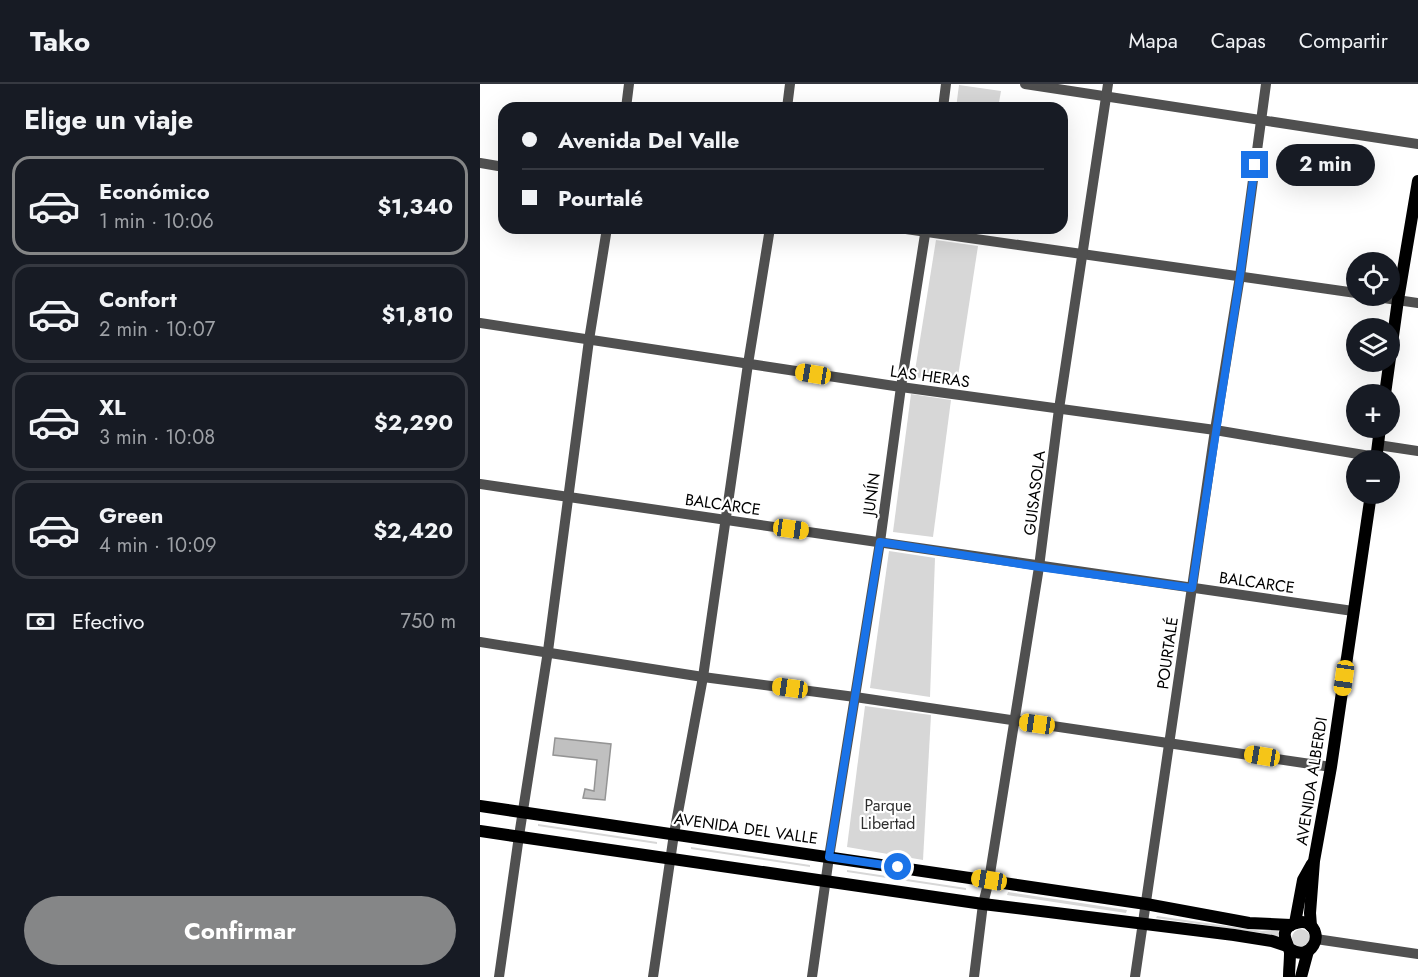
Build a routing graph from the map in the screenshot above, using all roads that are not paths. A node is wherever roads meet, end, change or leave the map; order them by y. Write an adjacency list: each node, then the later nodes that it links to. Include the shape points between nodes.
1 (629, 84): 8 (street)
2 (790, 84): 9 (street)
3 (946, 84): 10 (street)
4 (1025, 84): 7 (street)
5 (1108, 84): 7 (street, GUISASOLA)
6 (1266, 84): 11 (street, POURTALÉ)
7 (1106, 96): 11 (street); 20 (street, GUISASOLA)
8 (627, 102)
9 (788, 102)
10 (944, 102)
11 (1261, 120): 12 (street); 21 (street, POURTALÉ)
12 (1418, 144)
13 (480, 163): 14 (street)
14 (498, 166)
15 (1418, 181): 22 (main road)
16 (606, 234): 28 (street)
17 (769, 234): 29 (street)
18 (925, 234): 31 (street, JUNÍN)
19 (951, 234): 20 (street)
20 (1083, 255): 21 (street); 32 (street, GUISASOLA)
21 (1240, 276): 23 (street); 33 (street, POURTALÉ)
22 (1400, 288)
23 (1346, 292)
24 (1400, 300): 25 (street)
25 (1418, 303)
26 (1397, 306): 30 (main road)
27 (480, 323): 28 (street, LAS HERAS)
28 (589, 340): 29 (street, LAS HERAS); 38 (street)
29 (748, 364): 31 (street, LAS HERAS); 40 (street)
30 (1386, 384)
31 (901, 387): 32 (street, LAS HERAS); 41 (street, JUNÍN)
32 (1059, 409): 33 (street, LAS HERAS); 42 (street, GUISASOLA)
33 (1215, 430): 34 (street, LAS HERAS); 43 (street, POURTALÉ)
34 (1349, 450)
35 (1418, 451): 36 (street, LAS HERAS)
36 (1400, 452)
37 (480, 484): 38 (street, BALCARCE)
38 (569, 497): 40 (street, BALCARCE); 46 (street)
39 (1369, 504): 44 (main road, AVENIDA ALBERDI)
40 (725, 520): 41 (street, BALCARCE); 47 (street)
41 (880, 542): 42 (street, BALCARCE); 48 (street, JUNÍN)
42 (1039, 567): 43 (street, BALCARCE); 49 (street, GUISASOLA)
43 (1192, 588): 44 (street, BALCARCE); 50 (street, POURTALÉ)
44 (1353, 611): 51 (main road, AVENIDA ALBERDI)
45 (480, 642): 46 (street)
46 (548, 651): 47 (street); 53 (street)
47 (703, 676): 48 (street); 55 (street)
48 (855, 697): 49 (street); 57 (street, JUNÍN)
49 (1015, 721): 50 (street); 60 (street, GUISASOLA)
50 (1170, 742): 51 (street); 63 (street, POURTALÉ)
51 (1331, 767): 59 (main road, AVENIDA ALBERDI)
52 (480, 806): 53 (main road, AVENIDA DEL VALLE)
53 (523, 811): 55 (main road, AVENIDA DEL VALLE); 56 (street)
54 (480, 831): 56 (main road)
55 (674, 834): 57 (main road, AVENIDA DEL VALLE); 58 (street)
56 (519, 836): 58 (main road); 71 (street)
57 (829, 857): 60 (main road, AVENIDA DEL VALLE); 61 (street, JUNÍN)
58 (671, 858): 61 (main road); 72 (street)
59 (1314, 861): 65 (main road, AVENIDA ALBERDI, via 1303,880); 66 (main road, AVENIDA ALBERDI)
60 (989, 880): 62 (street, GUISASOLA); 63 (main road, AVENIDA DEL VALLE)
61 (826, 881): 62 (main road); 73 (street, JUNÍN)
62 (983, 904): 64 (main road); 74 (street, GUISASOLA)
63 (1146, 904): 64 (street, POURTALÉ); 65 (main road, AVENIDA DEL VALLE, via 1249,923)
64 (1143, 924): 68 (main road, via 1264,940); 75 (street, POURTALÉ)
65 (1293, 924): 66 (main road); 68 (main road, via 1285,937)
66 (1311, 926): 67 (main road)
67 (1316, 939): 69 (main road); 70 (street)
68 (1289, 947): 69 (main road, via 1298,953); 76 (main road)
69 (1308, 951): 77 (main road)
70 (1418, 954)
71 (499, 977)
72 (653, 977)
73 (812, 977)
74 (974, 977)
75 (1135, 977)
76 (1289, 977)
77 (1301, 977)

